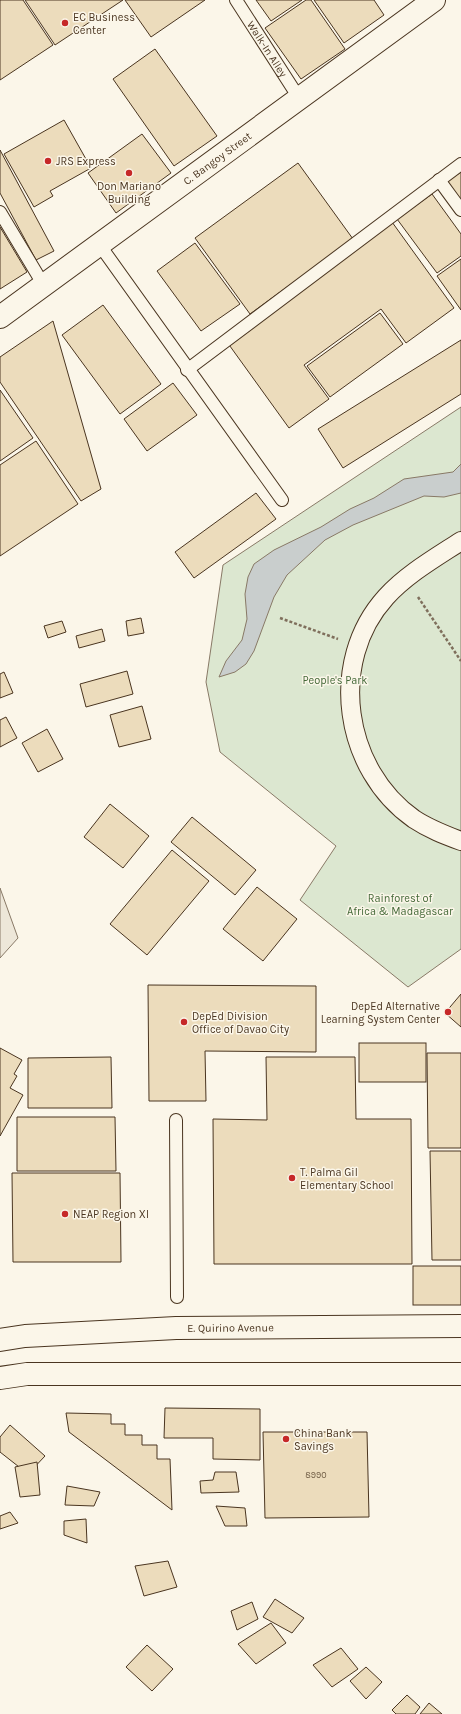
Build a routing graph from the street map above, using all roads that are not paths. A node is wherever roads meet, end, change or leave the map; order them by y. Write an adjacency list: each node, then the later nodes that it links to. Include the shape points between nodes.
1 (236, 0): 3 (lane, Walk-In Alley)
2 (434, 0): 3 (main road, C. Bangoy Street)
3 (299, 98): 8 (main road, C. Bangoy Street)
4 (461, 164): 5 (lane)
5 (439, 180): 6 (lane); 11 (lane)
6 (461, 210)
7 (0, 212): 9 (lane)
8 (99, 244): 9 (main road, C. Bangoy Street); 11 (lane)
9 (44, 284): 10 (main road, C. Bangoy Street)
10 (0, 316)
11 (187, 370): 12 (lane)
12 (282, 500)
13 (461, 541): 14 (street, via 405,578 385,597 369,620 358,646 350,700 354,728 362,755 393,801 414,819)
14 (461, 840)
15 (176, 1120): 16 (lane)
16 (176, 1297)
17 (461, 1326): 18 (main road, E. Quirino Avenue, via 176,1328 25,1336)
18 (0, 1340)
19 (461, 1374): 20 (main road, via 27,1374)
20 (0, 1378)

